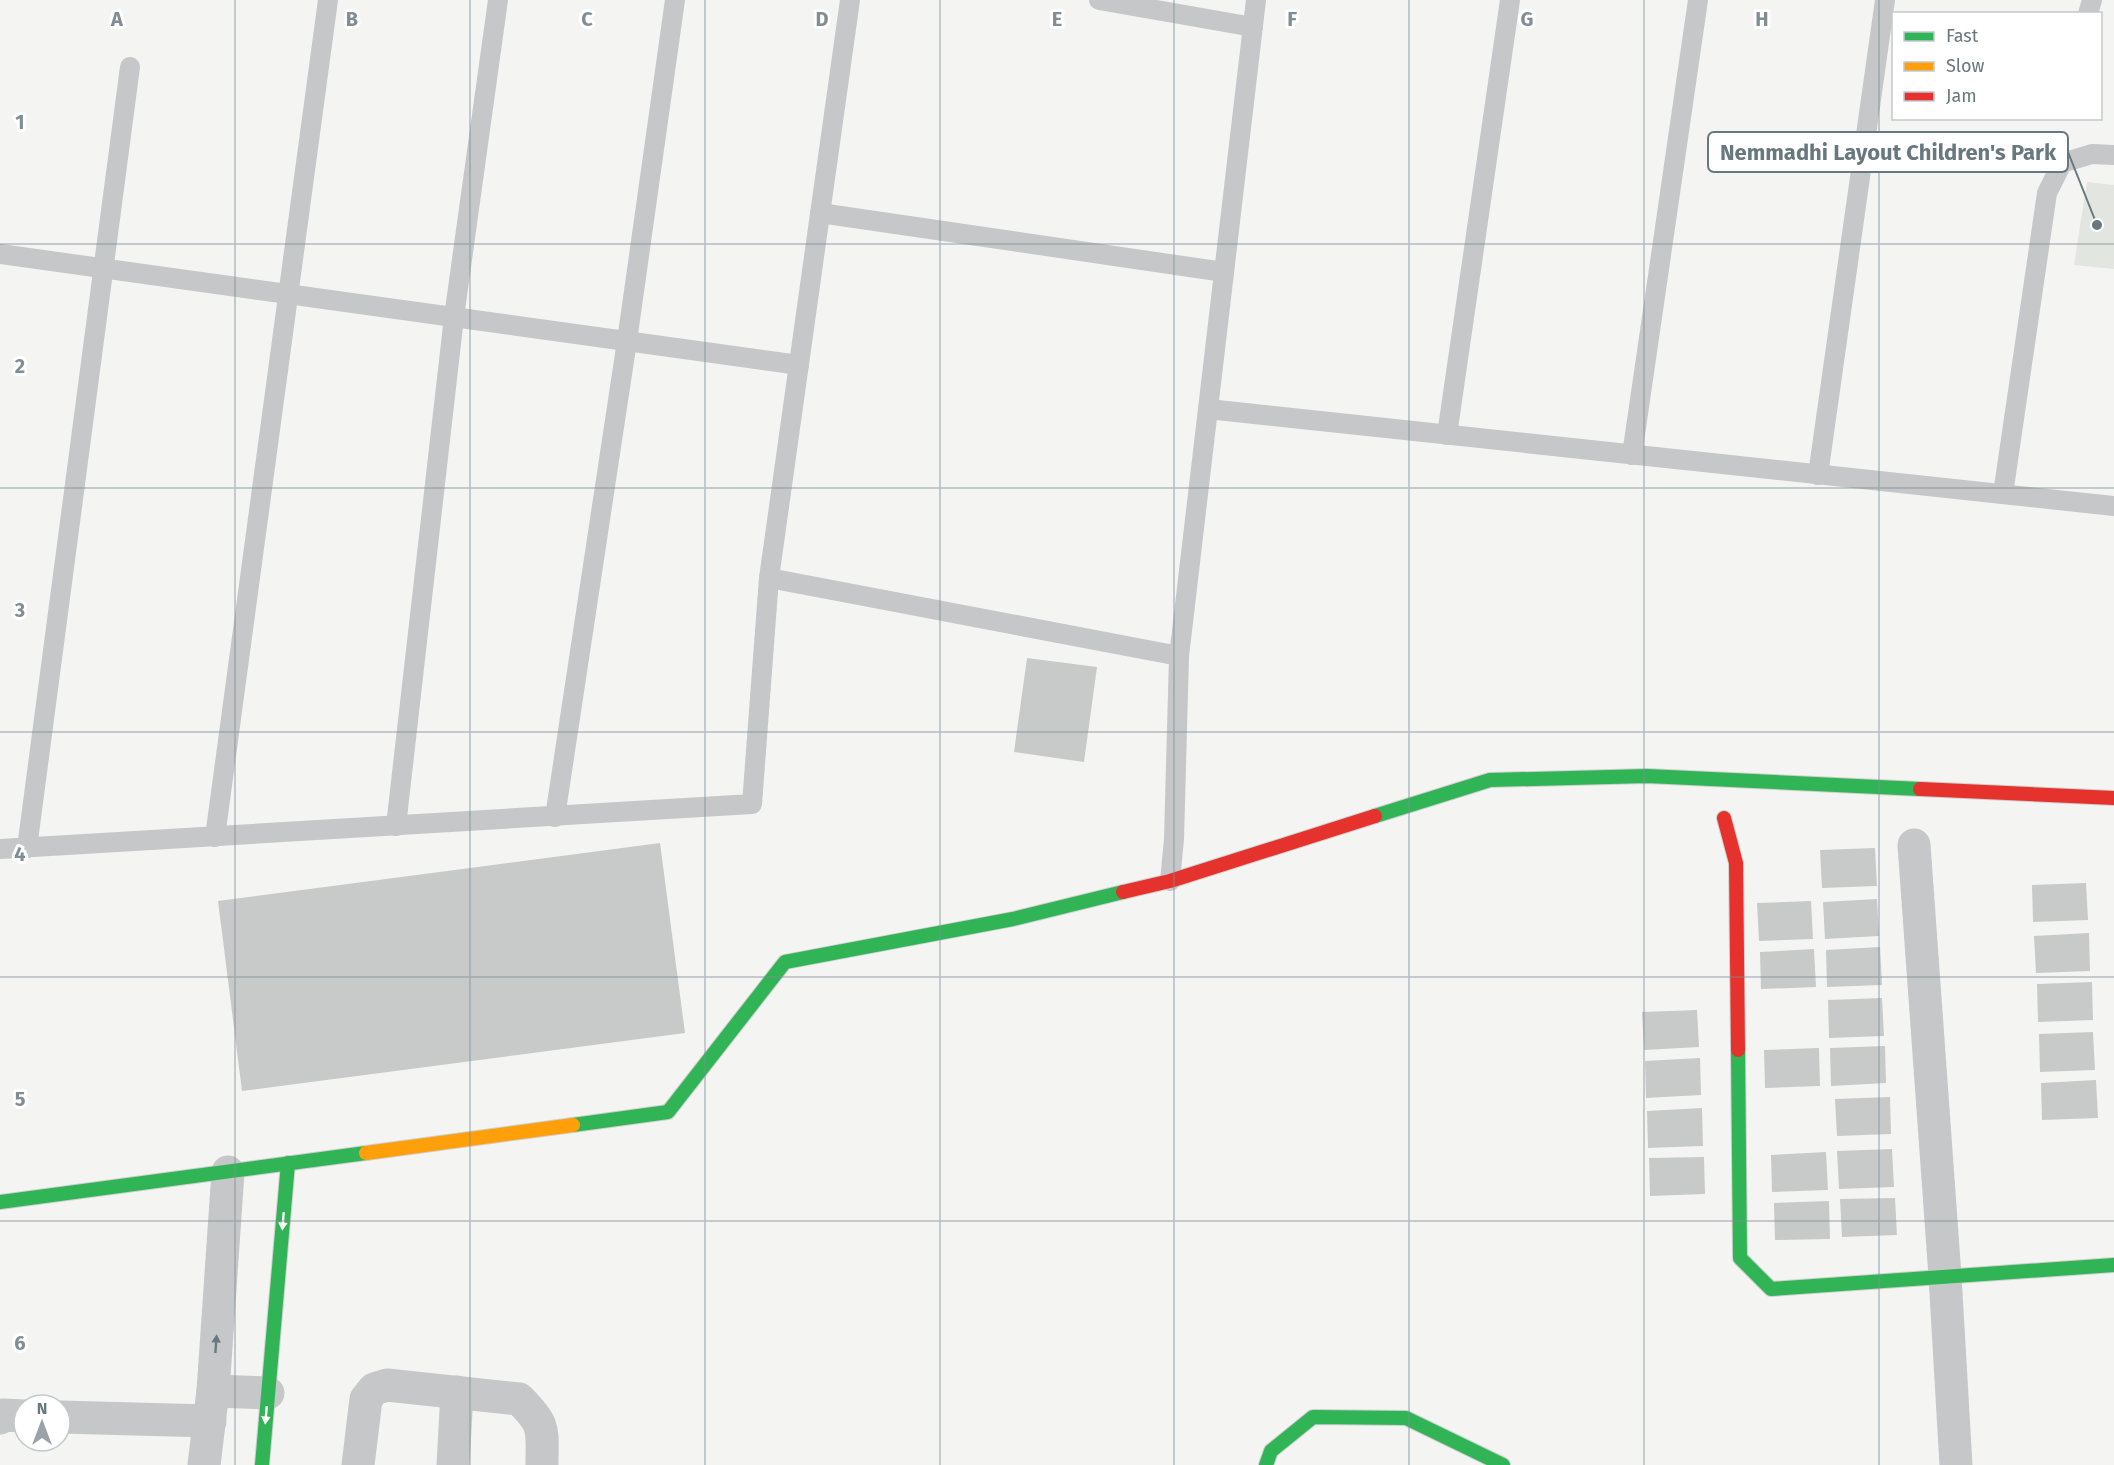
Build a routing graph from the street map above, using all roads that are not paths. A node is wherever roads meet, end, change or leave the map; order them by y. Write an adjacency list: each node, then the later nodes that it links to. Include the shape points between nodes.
1 (328, 0): 18 (lane)
2 (498, 0): 19 (lane)
3 (675, 0): 20 (lane)
4 (850, 0): 14 (lane)
5 (1099, 0): 10 (lane)
6 (1256, 0): 10 (lane)
7 (1510, 0): 23 (lane)
8 (1698, 0): 24 (lane)
9 (1885, 0): 11 (lane)
10 (1253, 27): 17 (lane)
11 (1887, 31): 25 (lane)
12 (130, 67): 16 (lane)
13 (2114, 155): 26 (lane, via 2092,154 2062,163 2047,193)
14 (820, 213): 17 (lane); 21 (lane)
15 (0, 254): 16 (lane)
16 (105, 269): 18 (lane); 36 (lane)
17 (1224, 272): 22 (lane)
18 (288, 294): 19 (lane); 34 (lane)
19 (454, 317): 20 (lane); 33 (lane)
20 (627, 341): 21 (lane); 31 (lane)
21 (799, 365): 28 (lane)
22 (1208, 409): 23 (lane); 29 (lane)
23 (1447, 435): 24 (lane)
24 (1632, 454): 25 (lane)
25 (1818, 475): 26 (lane)
26 (2003, 494): 27 (lane)
27 (2114, 506)
28 (769, 578): 29 (lane); 31 (lane, via 752,804)
29 (1179, 656): 38 (lane)
30 (2114, 798): 38 (street, via 1647,776 1490,780)
31 (555, 817): 33 (lane)
32 (1724, 818): 43 (street, via 1736,863 1740,1258 1771,1289)
33 (396, 826): 34 (lane)
34 (215, 837): 36 (lane)
35 (1914, 845): 43 (street)
36 (27, 848): 37 (lane)
37 (0, 849)
38 (1170, 881): 39 (street, via 1013,919 785,962 668,1112)
39 (288, 1163): 40 (street); 45 (street, one-way to 45)
40 (228, 1172): 41 (street); 46 (street, one-way to 40)
41 (0, 1202)
42 (2114, 1265): 43 (street)
43 (1945, 1276): 55 (street)
44 (457, 1392): 50 (street, via 387,1385 374,1389 366,1399); 51 (street); 52 (street, via 519,1399 542,1428)
45 (268, 1393): 46 (street); 49 (street, one-way to 49)
46 (211, 1406): 47 (street); 48 (street)
47 (72, 1416)
48 (204, 1465)
49 (262, 1465)
50 (358, 1465)
51 (453, 1465)
52 (542, 1465)
53 (1266, 1465): 54 (street, via 1270,1451 1312,1417 1406,1418)
54 (1503, 1465)
55 (1956, 1465)

